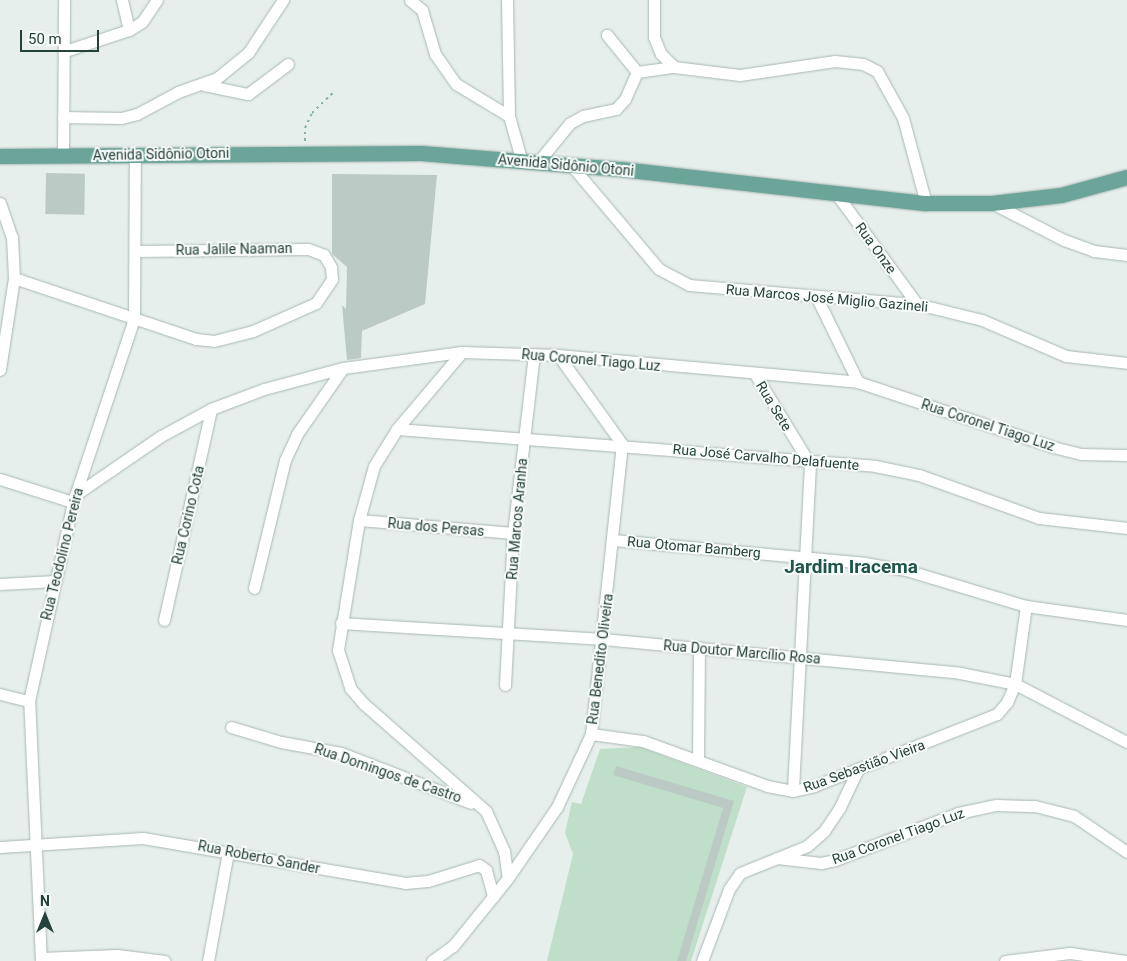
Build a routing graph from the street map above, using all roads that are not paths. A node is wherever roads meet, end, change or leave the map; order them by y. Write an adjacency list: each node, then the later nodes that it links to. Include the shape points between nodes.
1 (64, 0): 10 (street)
2 (122, 0): 8 (street)
3 (157, 0): 8 (street, via 142,22)
4 (283, 0): 14 (street, via 248,53)
5 (410, 0): 15 (street, via 422,10 435,54 456,84)
6 (508, 0): 15 (street)
7 (654, 0): 12 (street, via 654,37 661,54)
8 (129, 30): 10 (street)
9 (607, 35): 13 (street)
10 (65, 50): 16 (street)
11 (288, 64): 14 (street, via 248,94)
12 (674, 67): 13 (street); 26 (street, via 740,74 835,60 863,64 877,71 903,118)
13 (637, 72): 21 (street, via 622,104 570,123)
14 (204, 85): 16 (street, via 178,92 129,116)
15 (509, 116): 20 (street)
16 (63, 117): 18 (street)
17 (135, 154): 18 (main road, Avenida Sidônio Otoni); 20 (main road, Avenida Sidônio Otoni, via 421,153); 28 (street, Rua Teodolino Pereira)
18 (63, 155): 19 (main road, Avenida Sidônio Otoni)
19 (0, 156)
20 (522, 162): 21 (main road, Avenida Sidônio Otoni)
21 (538, 162): 22 (main road, Avenida Sidônio Otoni)
22 (571, 165): 24 (main road, Avenida Sidônio Otoni); 31 (street, Rua Marcos José Miglio Gazineli, via 643,253 673,279 714,289)
23 (1127, 177): 27 (main road, Avenida Sidônio Otoni, via 1061,195)
24 (835, 192): 26 (main road, Avenida Sidônio Otoni); 32 (street, Rua Onze)
25 (0, 203): 30 (street, via 12,237)
26 (926, 203): 27 (main road, Avenida Sidônio Otoni)
27 (992, 203): 29 (street, via 1064,240 1094,251)
28 (136, 251): 33 (street, Rua Teodolino Pereira); 33 (street, Rua Jalile Naaman, via 308,249 324,255 332,267 332,279 316,303 230,338 196,339)
29 (1127, 255)
30 (14, 278): 33 (street, Rua Jalile Naaman); 39 (street)
31 (816, 296): 32 (street, Rua Marcos José Miglio Gazineli); 41 (street)
32 (917, 304): 37 (street, Rua Marcos José Miglio Gazineli, via 982,320 1066,356)
33 (134, 319): 49 (street, Rua Teodolino Pereira)
34 (462, 352): 35 (street, Rua Coronel Tiago Luz); 38 (street, Rua Coronel Tiago Luz); 43 (street)
35 (534, 354): 36 (street, Rua Coronel Tiago Luz); 44 (street, Rua Marcos Aranha)
36 (558, 355): 40 (street, Rua Coronel Tiago Luz); 45 (street)
37 (1127, 363)
38 (343, 368): 42 (street, Rua Coronel Tiago Luz, via 264,389); 57 (street, via 297,434 285,460)
39 (0, 370)
40 (755, 374): 41 (street, Rua Coronel Tiago Luz); 47 (street, Rua Sete)
41 (858, 382): 46 (street, Rua Coronel Tiago Luz, via 1053,447 1081,454)
42 (212, 409): 49 (street, Rua Coronel Tiago Luz, via 121,460); 59 (street, Rua Corino Cota)
43 (397, 429): 44 (street, Rua José Carvalho Delafuente); 50 (street, via 374,466)
44 (526, 436): 45 (street, Rua José Carvalho Delafuente); 52 (street, Rua Marcos Aranha)
45 (622, 444): 47 (street, Rua José Carvalho Delafuente); 53 (street, Rua Benedito Oliveira)
46 (1127, 454)
47 (810, 464): 51 (street, Rua José Carvalho Delafuente, via 875,466 919,475 1039,518); 54 (street)
48 (0, 479): 49 (street)
49 (74, 498): 55 (street, Rua Teodolino Pereira)
50 (359, 520): 52 (street, Rua dos Persas); 61 (street)
51 (1127, 528)
52 (513, 533): 62 (street, Rua Marcos Aranha)
53 (613, 540): 54 (street, Rua Otomar Bamberg); 63 (street, Rua Benedito Oliveira)
54 (806, 557): 58 (street, Rua Otomar Bamberg, via 906,570); 65 (street)
55 (54, 581): 56 (street); 69 (street, Rua Teodolino Pereira)
56 (0, 584)
57 (254, 588)
58 (1026, 606): 60 (street, Rua Otomar Bamberg); 66 (street, Rua Sebastião Vieira)
59 (164, 620)
60 (1127, 620)
61 (341, 623): 62 (street, Rua Doutor Marcílio Rosa); 76 (street, via 338,650 350,688 389,729)
62 (509, 635): 63 (street, Rua Doutor Marcílio Rosa); 67 (street, Rua Marcos Aranha)
63 (603, 639): 64 (street, Rua Doutor Marcílio Rosa); 71 (street, Rua Benedito Oliveira)
64 (699, 647): 65 (street, Rua Doutor Marcílio Rosa); 73 (street)
65 (801, 657): 66 (street, Rua Doutor Marcílio Rosa, via 960,672); 75 (street)
66 (1015, 684): 72 (street, Rua Doutor Marcílio Rosa); 74 (street, Rua Sebastião Vieira, via 1007,702 996,714)
67 (505, 685)
68 (0, 694): 69 (street)
69 (29, 701): 77 (street, Rua Teodolino Pereira)
70 (231, 727): 76 (street, Rua Domingos de Castro, via 281,742 340,753)
71 (591, 734): 73 (street, Rua Sebastião Vieira, via 643,741); 82 (street, Rua Benedito Oliveira, via 557,807)
72 (1127, 742)
73 (698, 760): 75 (street, Rua Sebastião Vieira, via 767,786)
74 (858, 769): 75 (street, Rua Sebastião Vieira); 81 (street, via 824,831 807,846)
75 (793, 790)
76 (486, 811): 82 (street, via 504,851)
77 (36, 845): 78 (street, Rua Roberto Sander); 79 (street, Rua Roberto Sander, via 143,838); 84 (street, Rua Teodolino Pereira)
78 (0, 847)
79 (228, 852): 83 (street, Rua Roberto Sander, via 405,883 428,881 479,865 486,870); 86 (street)
80 (1127, 852): 81 (street, Rua Coronel Tiago Luz, via 1074,816 1035,806 997,804 958,813 835,860 821,863)
81 (777, 858): 88 (street, via 740,873 730,889)
82 (508, 878): 83 (street, Rua Benedito Oliveira)
83 (493, 897): 87 (street, Rua Benedito Oliveira, via 453,946)
84 (41, 959): 85 (street, via 117,955)
85 (165, 961)
86 (208, 961)
87 (432, 961)
88 (702, 961)
89 (1004, 961): 90 (street, via 1070,954)
90 (1127, 961)

